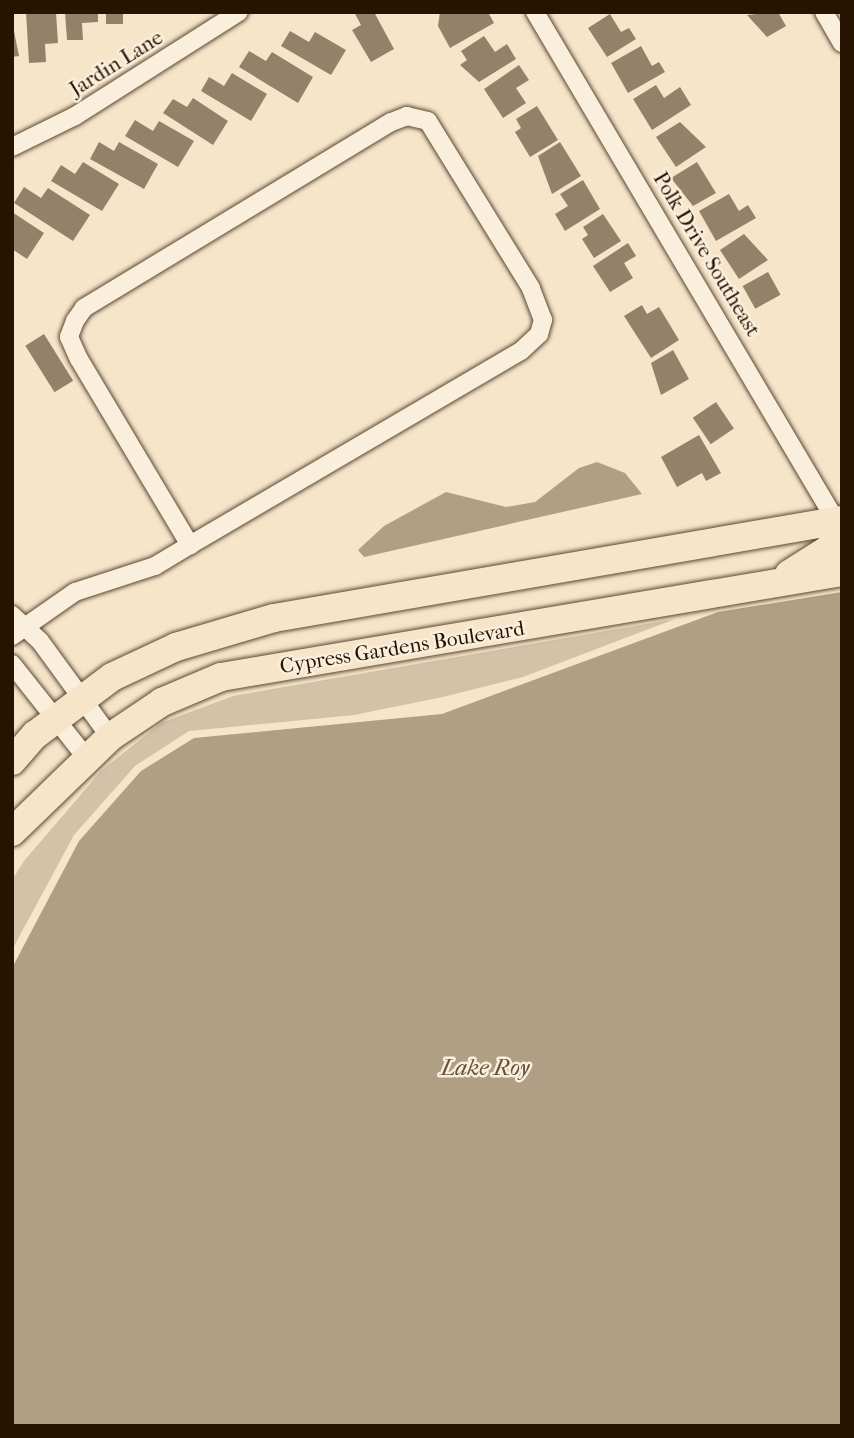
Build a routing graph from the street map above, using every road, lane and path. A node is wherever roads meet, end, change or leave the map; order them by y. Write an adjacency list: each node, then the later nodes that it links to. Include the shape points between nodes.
1 (240, 12): 5 (street, Jardin Lane, via 75,116)
2 (535, 12): 6 (street, Polk Drive Southeast)
3 (824, 12): 4 (street)
4 (842, 43)
5 (12, 147)
6 (839, 521): 9 (main road, via 832,547 806,567); 12 (main road, via 274,618 176,647 112,677)
7 (190, 545): 7 (street, via 521,351 539,334 543,320 531,288 428,121 407,116 391,122 84,308 75,321 69,337 79,359); 10 (street, via 130,576 75,592)
8 (842, 572): 9 (main road, Cypress Gardens Boulevard)
9 (741, 592): 14 (main road, Cypress Gardens Boulevard, via 221,677 162,702)
10 (16, 625): 12 (street)
11 (12, 664): 13 (street)
12 (82, 699): 13 (main road); 14 (street)
13 (57, 718): 15 (street); 16 (main road)
14 (110, 737): 15 (main road, Cypress Gardens Boulevard)
15 (85, 756): 17 (main road, Cypress Gardens Boulevard)
16 (12, 761)
17 (12, 832)

